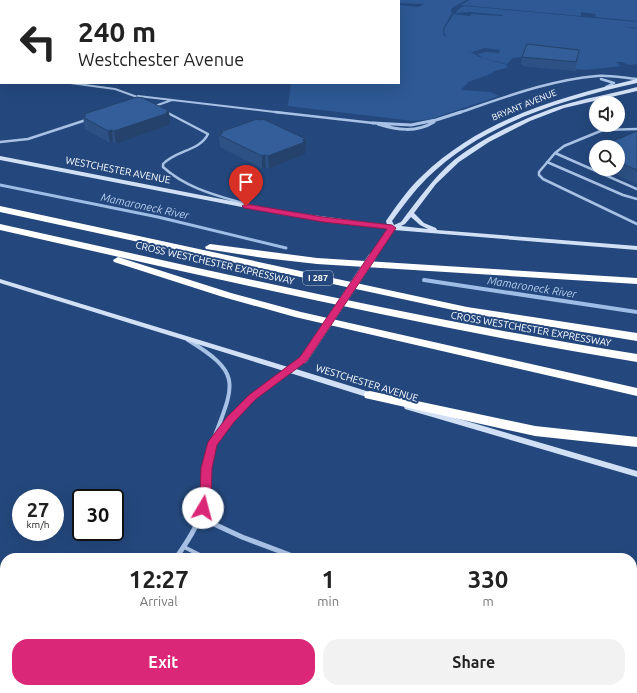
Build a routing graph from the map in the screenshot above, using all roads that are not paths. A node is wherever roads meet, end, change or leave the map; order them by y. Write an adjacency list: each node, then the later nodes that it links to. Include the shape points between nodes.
1 (591, 77): 2 (street); 4 (street, via 614,83); 12 (street, via 538,87 436,120 425,127 405,130)
2 (637, 80): 4 (main road, BRYANT AVENUE)
3 (79, 84): 6 (lane, via 116,88)
4 (602, 89): 28 (main road, BRYANT AVENUE, via 532,111 502,124 462,147 418,183 389,220)
5 (637, 89): 24 (main road, BRYANT AVENUE, via 562,107 497,135 444,172)
6 (134, 96): 7 (lane); 8 (lane)
7 (173, 100): 10 (lane); 12 (lane)
8 (145, 101)
9 (150, 104): 10 (lane)
10 (155, 106): 23 (lane, via 208,134 200,145 166,160 163,167 168,172 194,187)
11 (88, 120): 16 (lane, via 28,139)
12 (373, 123)
13 (637, 129): 14 (lane)
14 (630, 130): 15 (lane); 17 (lane, via 598,132 564,146)
15 (637, 133)
16 (0, 142)
17 (555, 153): 19 (lane); 20 (lane)
18 (0, 158): 23 (main road, WESTCHESTER AVENUE)
19 (547, 162): 21 (lane); 26 (lane, via 539,172 540,177)
20 (637, 189)
21 (637, 199)
22 (0, 209): 25 (highway, CROSS WESTCHESTER EXPRESSWAY / I 287)
23 (264, 210): 28 (main road, WESTCHESTER AVENUE)
24 (410, 214): 28 (main road, BRYANT AVENUE, via 403,223); 29 (main road, via 422,224)
25 (65, 224): 33 (highway, via 241,252 330,263 574,276); 34 (highway, CROSS WESTCHESTER EXPRESSWAY / I 287, via 467,310)
26 (637, 224)
27 (0, 227): 30 (highway, CROSS WESTCHESTER EXPRESSWAY / I 287)
28 (392, 228): 29 (main road, WESTCHESTER AVENUE); 37 (main road, BRYANT AVENUE, bridge, via 304,359)
29 (442, 232): 31 (main road, WESTCHESTER AVENUE)
30 (42, 236): 36 (highway, CROSS WESTCHESTER EXPRESSWAY / I 287, via 440,325); 38 (highway, via 272,308)
31 (637, 248)
32 (0, 281): 35 (main road, WESTCHESTER AVENUE)
33 (637, 282)
34 (637, 337)
35 (184, 338): 37 (main road, WESTCHESTER AVENUE); 41 (street, via 215,357 231,380 228,400)
36 (637, 358)
37 (288, 371): 39 (main road, WESTCHESTER AVENUE); 41 (street, BRYANT AVENUE, via 253,397 230,419)
38 (637, 392)
39 (370, 396): 40 (highway, via 534,431); 42 (main road, WESTCHESTER AVENUE)
40 (637, 442)
41 (212, 444): 43 (street, BRYANT AVENUE)
42 (637, 474)
43 (201, 518): 44 (street, BRYANT AVENUE); 47 (street)
44 (184, 546): 45 (street, BRYANT AVENUE); 46 (lane)
45 (179, 553)
46 (197, 553)
47 (285, 553)

